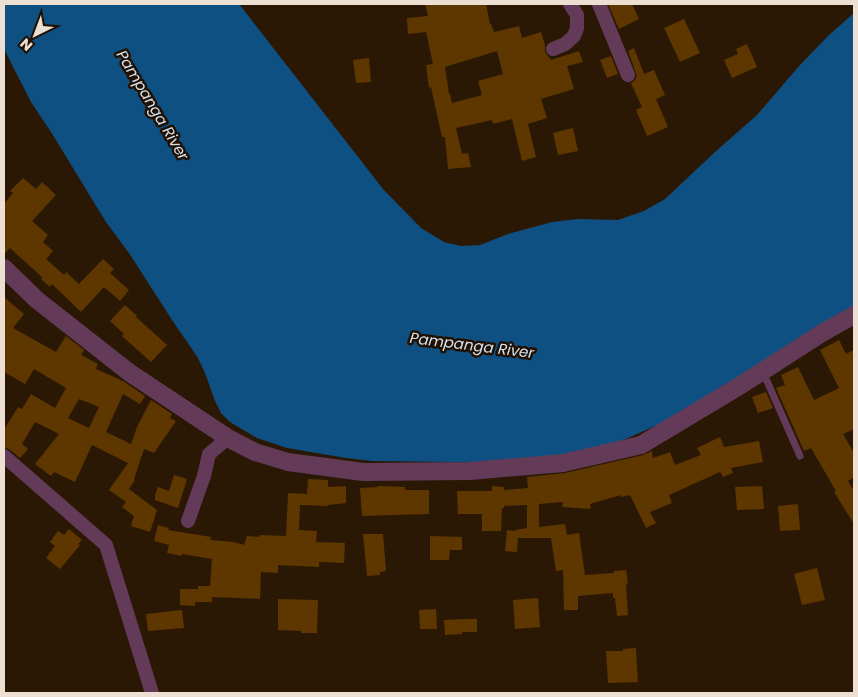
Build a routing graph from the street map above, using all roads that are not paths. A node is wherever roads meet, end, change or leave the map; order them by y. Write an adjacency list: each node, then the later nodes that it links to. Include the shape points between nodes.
1 (570, 4): 3 (street, via 577,15 574,36 566,44)
2 (599, 4): 4 (street)
3 (553, 49)
4 (628, 75)
5 (4, 268): 8 (street, via 37,300 130,373)
6 (854, 316): 7 (street)
7 (763, 371): 8 (street, via 641,445 563,463 470,471 363,472 288,462 255,452); 10 (lane)
8 (228, 438): 11 (street, via 209,454)
9 (4, 456): 12 (street, via 106,545)
10 (800, 456)
11 (188, 522)
12 (152, 693)

